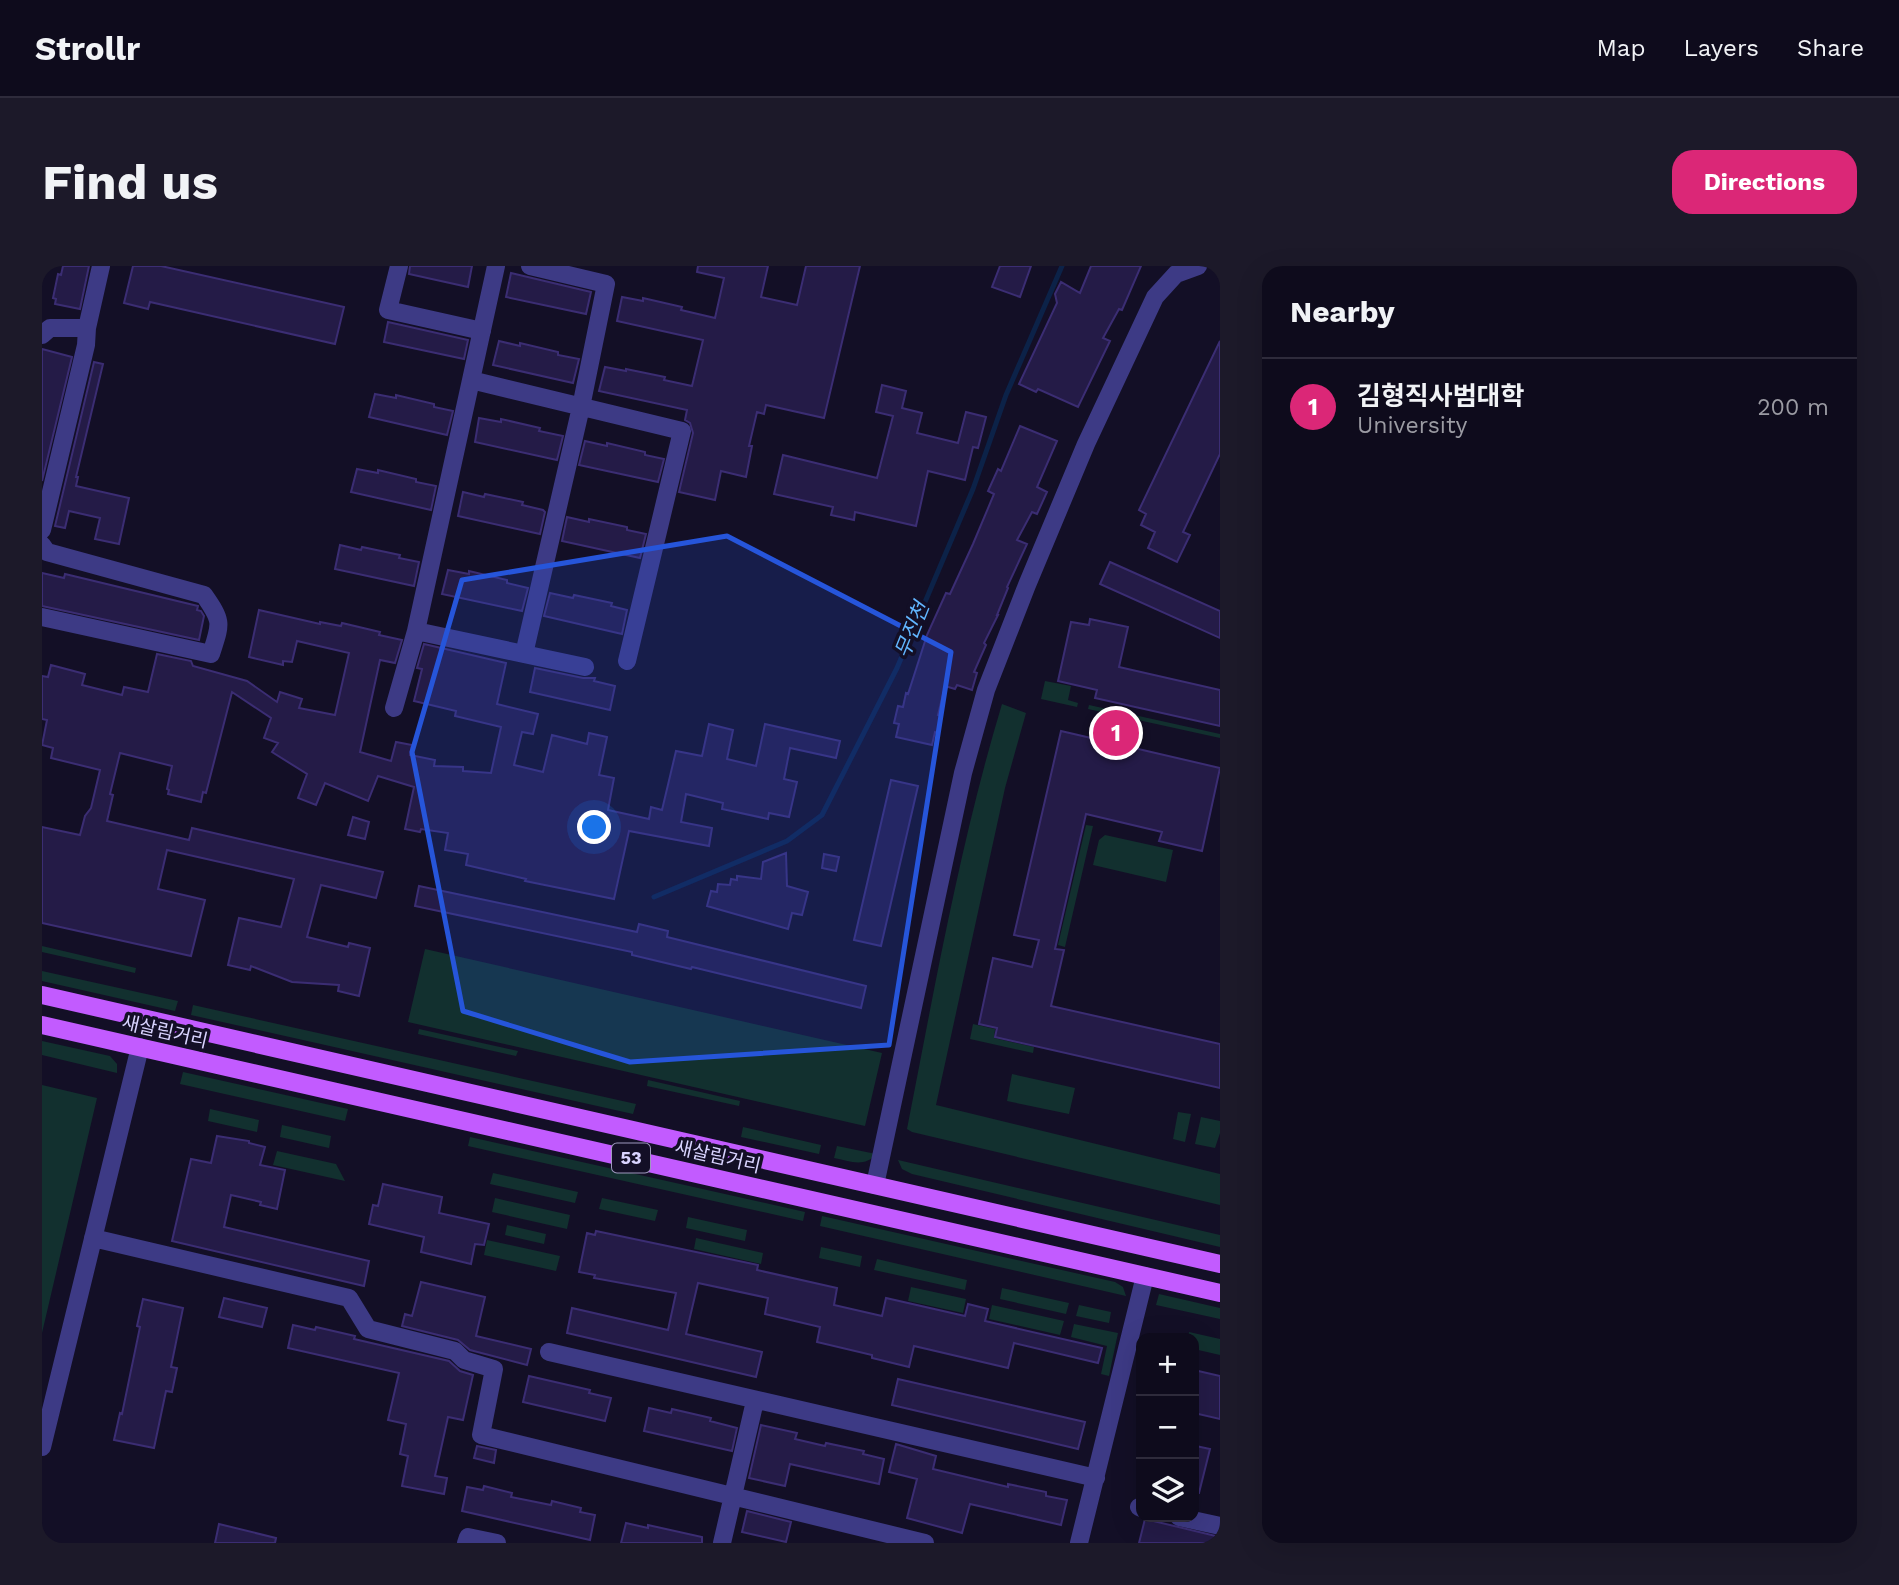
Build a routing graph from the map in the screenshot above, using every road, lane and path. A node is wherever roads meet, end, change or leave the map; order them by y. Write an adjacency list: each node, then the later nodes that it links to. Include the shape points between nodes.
1 (101, 266): 7 (street)
2 (399, 266): 8 (street, via 388,310)
3 (496, 266): 8 (street)
4 (530, 266): 11 (street, via 606,284)
5 (1198, 266): 6 (street)
6 (1177, 270): 23 (street, via 1155,297 1086,444 986,690 955,811)
7 (87, 328): 9 (street, via 50,328); 12 (street)
8 (482, 331): 10 (street)
9 (42, 335)
10 (471, 380): 11 (street); 15 (street)
11 (581, 407): 16 (street); 17 (street, via 682,431)
12 (42, 530)
13 (42, 545): 14 (street, via 47,552 204,595 220,626 211,654)
14 (42, 617)
15 (416, 631): 16 (street); 19 (street)
16 (524, 654): 18 (street)
17 (627, 661)
18 (585, 667)
19 (394, 708)
20 (42, 995): 23 (main road, 새살림거리 / 53)
21 (42, 1025): 22 (main road, 새살림거리 / 53)
22 (139, 1047): 24 (street); 26 (main road, 새살림거리 / 53)
23 (875, 1185): 25 (main road, 새살림거리 / 53)
24 (93, 1238): 30 (street); 32 (street, via 349,1298 368,1329 455,1351 464,1360 494,1369 481,1435)
25 (1220, 1264)
26 (1145, 1276): 27 (main road, 새살림거리 / 53); 31 (street)
27 (1220, 1293)
28 (548, 1352): 29 (street)
29 (755, 1401): 31 (street); 32 (street)
30 (42, 1447)
31 (1096, 1478): 39 (street)
32 (733, 1496): 37 (street); 38 (street)
33 (1199, 1521): 34 (street)
34 (1220, 1526)
35 (466, 1543): 36 (street, via 468,1537)
36 (497, 1543)
37 (722, 1543)
38 (925, 1543)
39 (1079, 1543)

